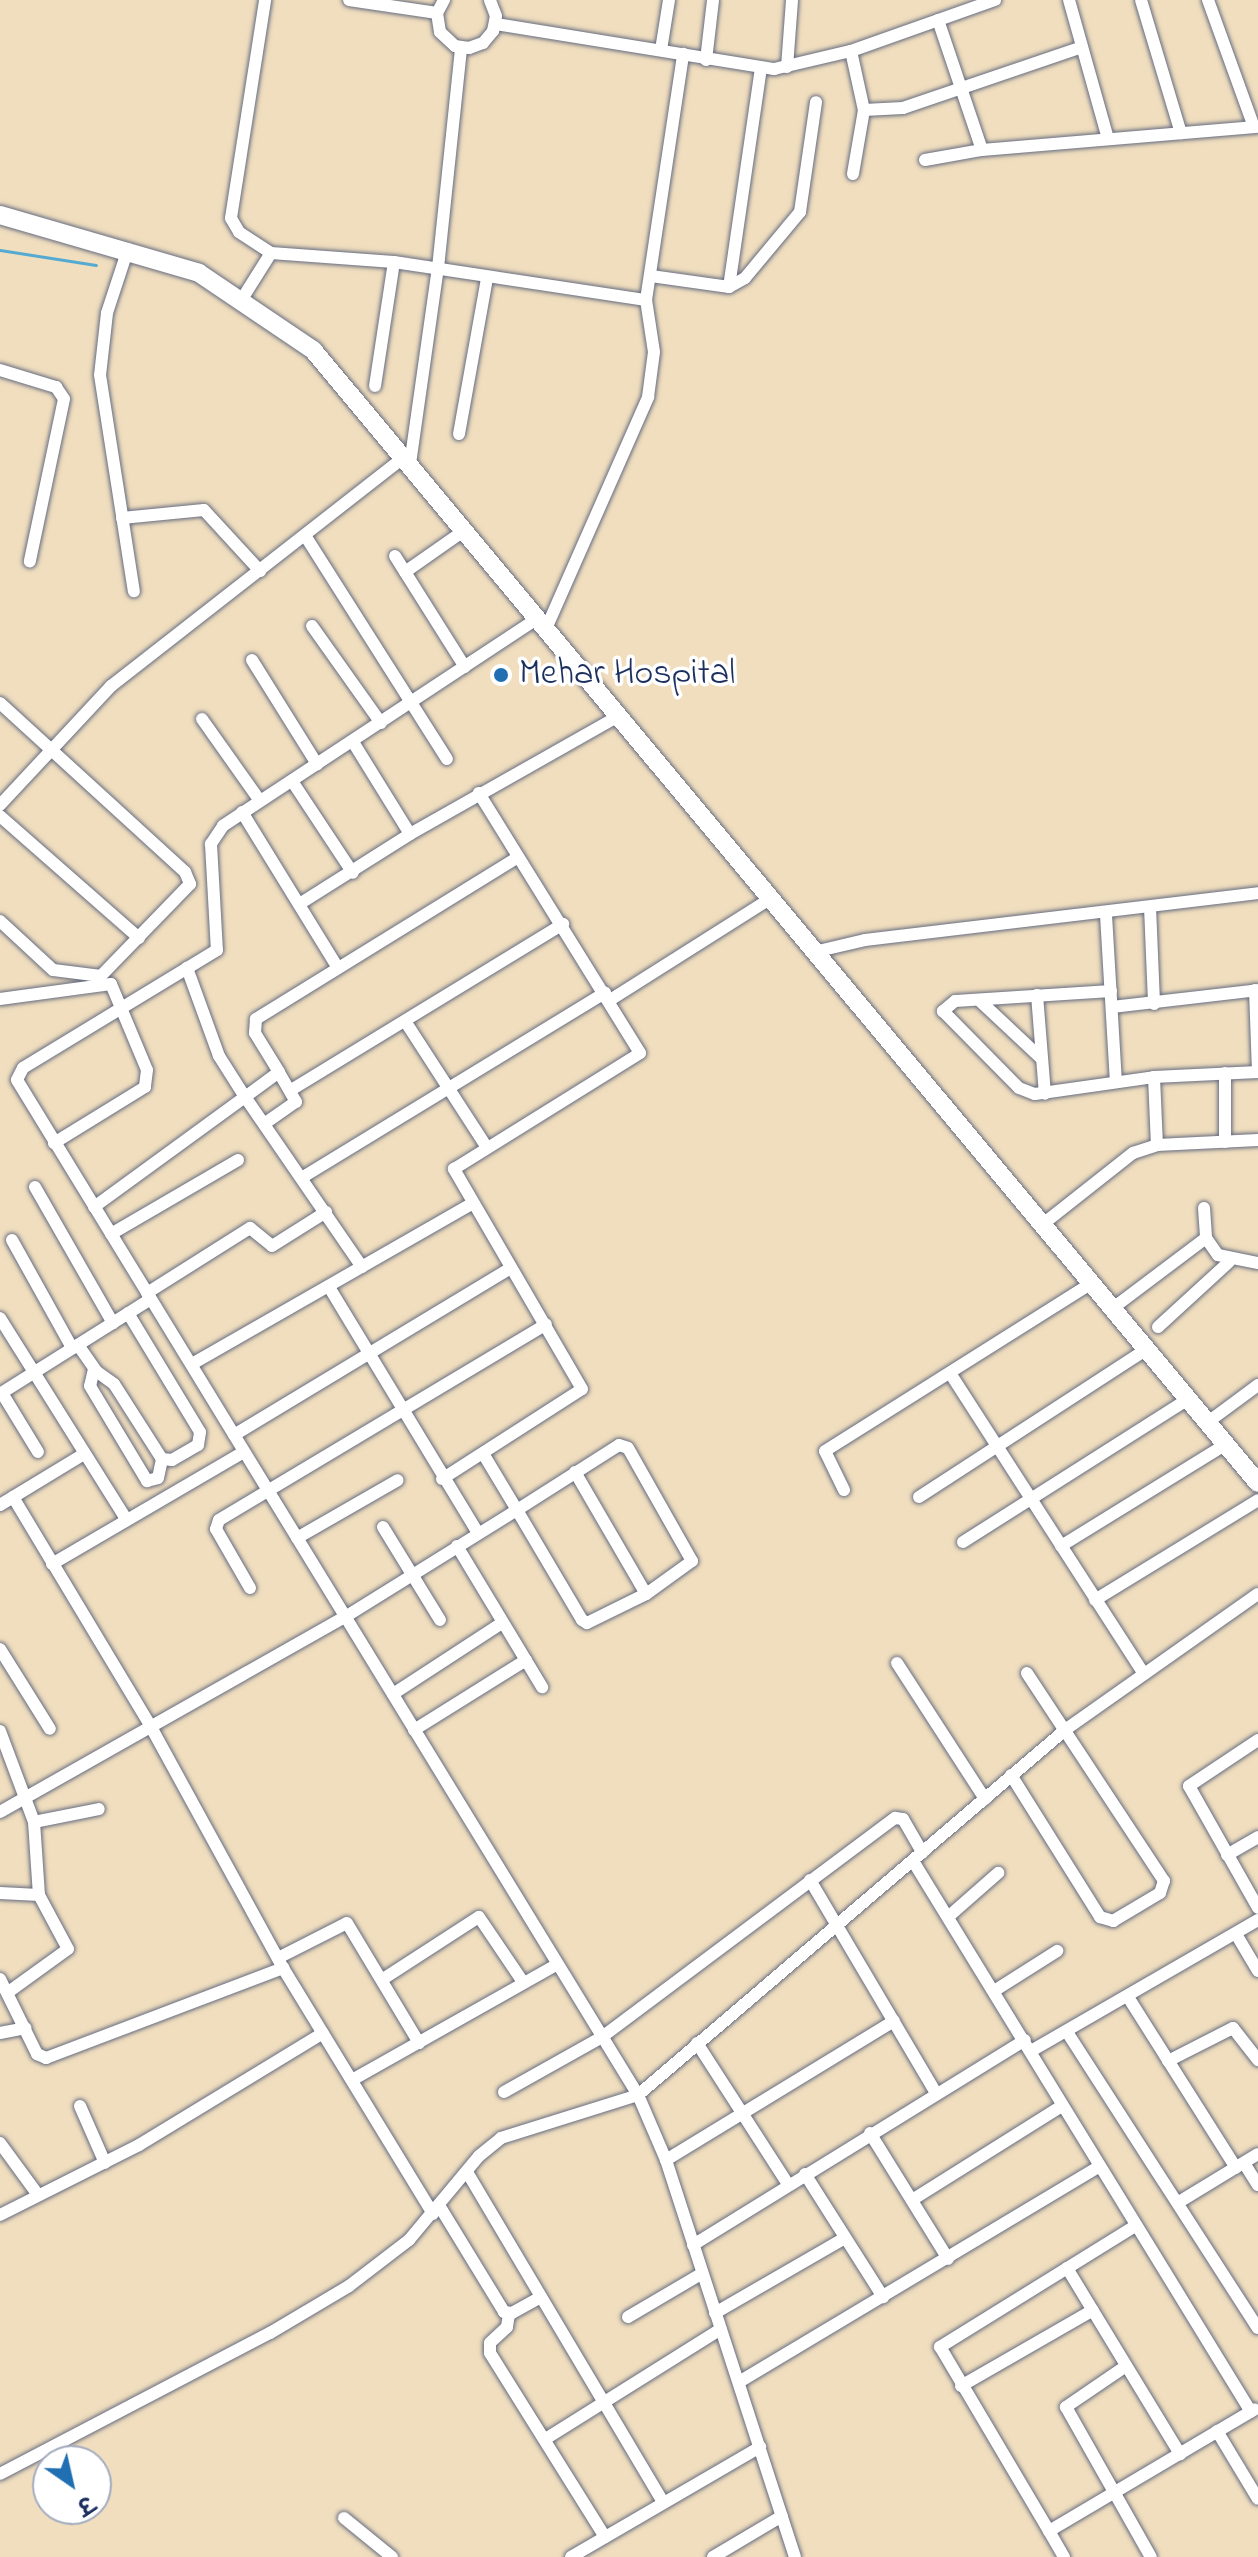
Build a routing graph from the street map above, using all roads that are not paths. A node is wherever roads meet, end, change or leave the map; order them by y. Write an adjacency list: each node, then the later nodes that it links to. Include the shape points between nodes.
1 (265, 0): 34 (street, via 231,218 239,232)
2 (349, 0): 12 (street)
3 (444, 0): 12 (street)
4 (490, 0): 14 (street)
5 (669, 0): 17 (street)
6 (713, 0): 20 (street)
7 (792, 0): 21 (street)
8 (995, 0): 13 (street)
9 (1069, 0): 15 (street)
10 (1141, 0): 27 (street)
11 (1208, 0): 26 (street)
12 (437, 13): 16 (street, via 444,38)
13 (938, 20): 18 (street); 23 (street)
14 (496, 24): 16 (street, via 483,43); 17 (street)
15 (1082, 47): 23 (street); 28 (street)
16 (461, 48): 36 (street)
17 (661, 50): 19 (street)
18 (851, 51): 21 (street); 25 (street)
19 (683, 54): 20 (street); 37 (street)
20 (706, 60): 22 (street)
21 (787, 67): 22 (street)
22 (761, 68): 39 (street)
23 (961, 90): 25 (street, via 903,108); 29 (street)
24 (816, 102): 39 (street, via 797,221 745,278)
25 (864, 110): 31 (street)
26 (1256, 127): 27 (street)
27 (1181, 133): 28 (street)
28 (1108, 139): 29 (street)
29 (982, 150): 30 (street)
30 (925, 160)
31 (853, 174)
32 (0, 215): 33 (street)
33 (128, 249): 40 (street, via 199,273); 46 (street, via 107,313 100,375)
34 (271, 253): 35 (street); 40 (street)
35 (394, 262): 36 (street); 43 (street)
36 (438, 268): 38 (street); 45 (street)
37 (651, 276): 39 (street); 41 (street)
38 (487, 278): 41 (street); 44 (street)
39 (729, 287)
40 (242, 299): 45 (street, via 313,350)
41 (646, 300): 55 (street, via 654,352 648,397)
42 (0, 370): 50 (street, via 56,387 64,399)
43 (375, 386)
44 (459, 434)
45 (408, 460): 47 (street); 48 (street)
46 (122, 518): 51 (street, via 204,510); 53 (street)
47 (465, 530): 52 (street); 55 (street)
48 (306, 537): 51 (street); 58 (street)
49 (395, 556): 52 (street)
50 (30, 561)
51 (260, 571): 64 (street, via 111,686)
52 (405, 572): 57 (street)
53 (134, 591)
54 (312, 626): 62 (street)
55 (540, 626): 57 (street); 60 (street)
56 (252, 660): 66 (street)
57 (465, 667): 58 (street)
58 (413, 702): 62 (street); 65 (street)
59 (0, 703): 64 (street)
60 (617, 717): 68 (street); 77 (street)
61 (202, 719): 69 (street)
62 (381, 723): 63 (street)
63 (353, 742): 66 (street); 73 (street)
64 (52, 749): 70 (street); 83 (street, via 189,878 185,890)
65 (447, 759)
66 (317, 764): 67 (street)
67 (292, 781): 69 (street); 75 (street)
68 (479, 793): 73 (street); 74 (street)
69 (260, 801): 71 (street)
70 (0, 805)
71 (242, 812): 78 (street); 85 (street, via 211,844 217,950)
72 (0, 816): 83 (street)
73 (410, 834): 75 (street)
74 (518, 857): 82 (street); 86 (street)
75 (353, 873): 78 (street)
76 (1258, 893): 79 (street)
77 (770, 899): 84 (street); 90 (street)
78 (301, 903): 86 (street)
79 (1150, 907): 80 (street); 93 (street)
80 (1106, 915): 84 (street, via 865,940); 88 (street)
81 (0, 921): 83 (street, via 46,965 65,973 108,974)
82 (563, 924): 90 (street); 96 (street)
83 (139, 938)
84 (814, 952): 120 (street)
85 (187, 968): 95 (street); 106 (street, via 219,1056)
86 (338, 968): 98 (street, via 256,1019 255,1033)
87 (1257, 990): 93 (street); 99 (street)
88 (1111, 991): 89 (street); 94 (street)
89 (1037, 995): 92 (street); 97 (street)
90 (607, 997): 103 (street); 112 (street, via 640,1049 638,1056)
91 (0, 999): 95 (street, via 103,981 113,988)
92 (979, 1000): 97 (street); 105 (street, via 946,1003 943,1011 1019,1088)
93 (1154, 1004): 94 (street)
94 (1112, 1007): 102 (street)
95 (120, 1008): 110 (street, via 149,1083); 110 (street, via 17,1073)
96 (405, 1021): 103 (street); 104 (street)
97 (1042, 1059): 105 (street)
98 (279, 1072): 104 (street); 106 (street)
99 (1258, 1072): 100 (street)
100 (1225, 1073): 101 (street); 109 (street)
101 (1154, 1077): 102 (street); 111 (street)
102 (1116, 1081): 105 (street)
103 (449, 1089): 112 (street); 114 (street)
104 (291, 1090): 107 (street, via 294,1107)
105 (1045, 1094)
106 (245, 1097): 107 (street); 117 (street)
107 (264, 1124): 114 (street)
108 (1258, 1140): 109 (street)
109 (1225, 1142): 111 (street)
110 (54, 1143): 117 (street)
111 (1157, 1145): 120 (street, via 1111,1167)
112 (486, 1146): 116 (street, via 454,1169)
113 (238, 1160): 121 (street)
114 (303, 1177): 119 (street)
115 (35, 1187): 134 (street)
116 (471, 1204): 126 (street); 127 (street)
117 (94, 1207): 121 (street)
118 (1204, 1208): 122 (street)
119 (326, 1212): 126 (street); 130 (street, via 272,1246 250,1228)
120 (1043, 1224): 128 (street)
121 (111, 1234): 130 (street)
122 (1206, 1238): 124 (street); 131 (street)
123 (12, 1240): 137 (street)
124 (1229, 1262): 125 (street); 136 (street)
125 (1258, 1263)
126 (362, 1267): 129 (street)
127 (511, 1268): 135 (street); 139 (street)
128 (1092, 1283): 131 (street); 143 (street)
129 (329, 1287): 139 (street); 140 (street)
130 (149, 1296): 132 (street); 140 (street)
131 (1113, 1308): 138 (street)
132 (128, 1313): 134 (street); 156 (street, via 202,1437 172,1460)
133 (0, 1318): 142 (street)
134 (113, 1323): 137 (street)
135 (546, 1324): 147 (street); 155 (street, via 582,1389)
136 (1158, 1327)
137 (75, 1346): 141 (street); 142 (street)
138 (1147, 1349): 146 (street); 151 (street)
139 (369, 1353): 147 (street); 149 (street)
140 (192, 1364): 149 (street)
141 (94, 1369): 156 (street, via 114,1384); 156 (street, via 90,1386 147,1481 158,1478)
142 (34, 1372): 145 (street); 154 (street)
143 (950, 1373): 151 (street); 161 (street, via 825,1451)
144 (1258, 1385): 148 (street)
145 (1, 1393): 152 (street)
146 (1188, 1399): 148 (street); 165 (street)
147 (405, 1412): 158 (street); 162 (street)
148 (1208, 1422): 150 (street)
149 (234, 1435): 153 (street)
150 (1226, 1444): 160 (street); 175 (street)
151 (997, 1447): 164 (street); 165 (street)
152 (38, 1452)
153 (244, 1452): 162 (street); 169 (street)
154 (84, 1454): 163 (street); 169 (street)
155 (484, 1455): 158 (street); 168 (street)
156 (162, 1459)
157 (575, 1472): 168 (street); 179 (street); 179 (street, via 624,1444 691,1551 689,1566)
158 (442, 1479): 171 (street)
159 (398, 1480): 172 (street)
160 (1258, 1483)
161 (844, 1490)
162 (270, 1493): 172 (street); 178 (street, via 216,1524)
163 (13, 1497): 167 (street); 176 (street)
164 (919, 1497)
165 (1033, 1499): 173 (street); 175 (street)
166 (1258, 1500): 181 (street)
167 (0, 1505)
168 (517, 1510): 171 (street); 179 (street, via 587,1623)
169 (126, 1519): 176 (street)
170 (383, 1527): 177 (street)
171 (478, 1533): 174 (street)
172 (297, 1538): 182 (street)
173 (963, 1542)
174 (457, 1546): 177 (street); 184 (street)
175 (1061, 1546): 181 (street)
176 (52, 1564): 192 (street)
177 (413, 1575): 182 (street); 183 (street)
178 (250, 1588)
179 (646, 1594)
180 (1258, 1594): 189 (street)
181 (1095, 1600): 189 (street)
182 (345, 1617): 191 (street); 192 (street)
183 (440, 1620)
184 (502, 1623): 186 (street); 191 (street)
185 (0, 1649): 193 (street)
186 (526, 1660): 190 (street); 194 (street)
187 (897, 1663): 200 (street)
188 (1027, 1673): 195 (street)
189 (1144, 1674): 195 (street)
190 (542, 1687)
191 (393, 1694): 194 (street)
192 (151, 1727): 199 (street); 217 (street)
193 (50, 1729)
194 (414, 1730): 218 (street)
195 (1065, 1730): 198 (street); 198 (street, via 1164,1881 1160,1893 1113,1921 1100,1917)
196 (0, 1731): 199 (street)
197 (1258, 1740): 205 (street, via 1190,1783)
198 (1011, 1775): 200 (street)
199 (27, 1796): 202 (street); 203 (street)
200 (985, 1799): 206 (street)
201 (99, 1809): 203 (street)
202 (0, 1812)
203 (34, 1822): 210 (street)
204 (1258, 1837): 205 (street)
205 (1227, 1855): 211 (street)
206 (918, 1857): 208 (street, via 899,1816); 212 (street); 214 (street)
207 (998, 1873): 212 (street)
208 (810, 1880): 214 (street); 231 (street)
209 (0, 1893): 210 (street)
210 (39, 1895): 223 (street, via 68,1949)
211 (1258, 1908)
212 (948, 1917): 224 (street)
213 (1258, 1920): 215 (street)
214 (839, 1925): 226 (street); 233 (street)
215 (1236, 1934): 219 (street); 225 (street)
216 (1057, 1951): 224 (street)
217 (280, 1963): 221 (street, via 347,1923); 227 (street, via 46,2058 37,2054); 230 (street)
218 (558, 1964): 222 (street); 231 (street)
219 (1258, 1971)
220 (0, 1979): 223 (street)
221 (383, 1979): 222 (street, via 479,1917); 232 (street)
222 (523, 1982): 232 (street)
223 (10, 1991): 227 (street)
224 (994, 1991): 234 (street)
225 (1128, 1997): 228 (street); 236 (street)
226 (894, 2021): 239 (street); 243 (street)
227 (26, 2028): 229 (street)
228 (1067, 2032): 234 (street); 257 (street)
229 (0, 2033)
230 (323, 2033): 237 (street); 248 (street)
231 (602, 2037): 238 (street); 240 (street)
232 (419, 2043): 237 (street)
233 (697, 2043): 240 (street); 243 (street)
234 (1028, 2045): 239 (street); 242 (street)
235 (1258, 2060): 236 (street, via 1233,2028)
236 (1168, 2061): 249 (street)
237 (352, 2080): 258 (street)
238 (504, 2092)
239 (936, 2093): 244 (street)
240 (638, 2095): 247 (street); 251 (street, via 511,2133 490,2145)
241 (80, 2106): 248 (street)
242 (1062, 2106): 250 (street); 256 (street)
243 (744, 2113): 247 (street); 253 (street)
244 (870, 2133): 252 (street); 256 (street)
245 (0, 2143): 255 (street)
246 (1258, 2154): 249 (street)
247 (666, 2160): 262 (street)
248 (105, 2163): 255 (street)
249 (1240, 2165): 254 (street); 257 (street)
250 (1098, 2167): 260 (street); 263 (street)
251 (467, 2172): 258 (street); 266 (street)
252 (805, 2174): 253 (street); 261 (street)
253 (788, 2184): 262 (street)
254 (1258, 2185)
255 (38, 2195): 259 (street)
256 (912, 2200): 263 (street)
257 (1179, 2202): 272 (street)
258 (436, 2210): 270 (street); 283 (street, via 389,2257 313,2310)
259 (0, 2215)
260 (1135, 2226): 264 (street); 278 (street)
261 (845, 2238): 267 (street); 269 (street)
262 (693, 2245): 265 (street)
263 (948, 2259): 267 (street)
264 (1067, 2268): 268 (street); 276 (street, via 945,2342 940,2353)
265 (701, 2274): 269 (street); 271 (street)
266 (541, 2297): 270 (street); 277 (street)
267 (883, 2297): 275 (street)
268 (1093, 2310): 274 (street); 276 (street)
269 (715, 2313): 273 (street)
270 (509, 2314): 280 (street, via 507,2327 492,2339 490,2353 535,2429)
271 (628, 2317)
272 (1258, 2328)
273 (721, 2329): 275 (street); 277 (street)
274 (1126, 2366): 282 (street); 284 (street, via 1066,2407)
275 (739, 2382): 281 (street)
276 (961, 2386): 289 (street)
277 (603, 2401): 280 (street); 286 (street)
278 (1254, 2410): 279 (street)
279 (1217, 2431): 282 (street); 285 (street)
280 (547, 2438): 290 (street)
281 (760, 2447): 286 (street); 287 (street)
282 (1180, 2454): 284 (street)
283 (0, 2474)
284 (1113, 2494): 289 (street); 296 (street)
285 (1258, 2499)
286 (663, 2502): 290 (street)
287 (782, 2516): 293 (street); 294 (street)
288 (344, 2518): 291 (street)
289 (1049, 2531): 295 (street)
290 (605, 2537): 292 (street)
291 (392, 2557)
292 (571, 2557)
293 (713, 2557)
294 (795, 2557)
295 (1064, 2557)
296 (1151, 2557)

